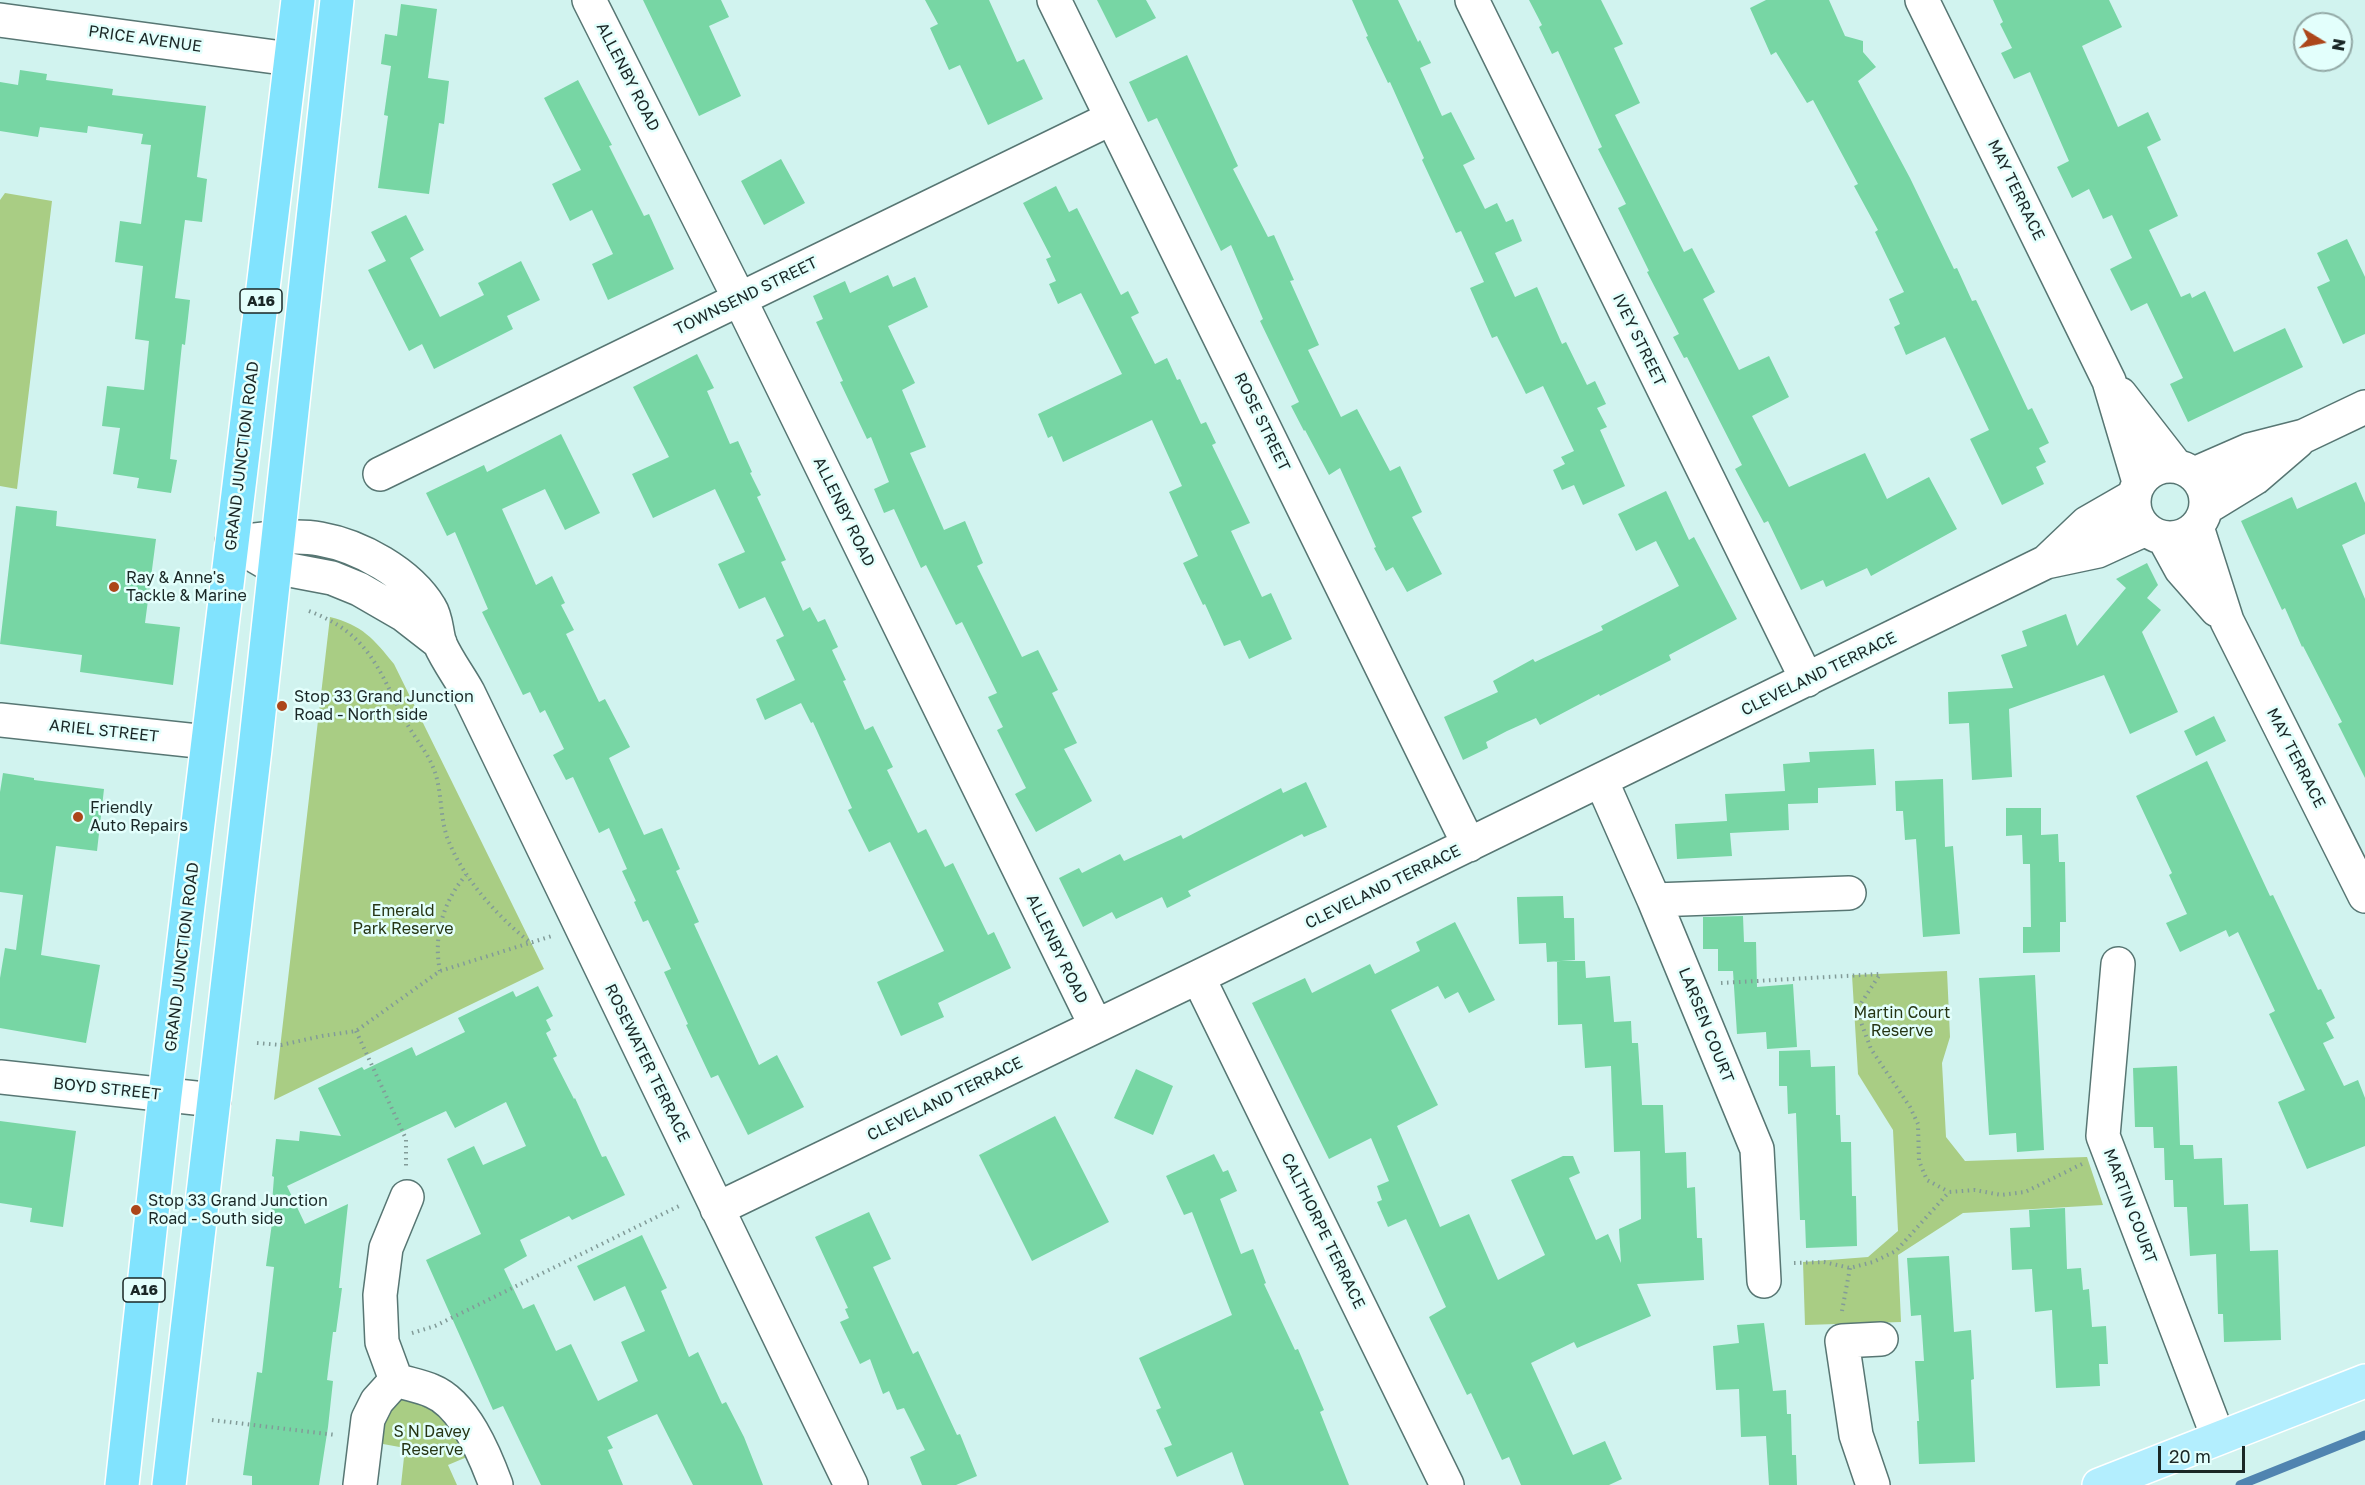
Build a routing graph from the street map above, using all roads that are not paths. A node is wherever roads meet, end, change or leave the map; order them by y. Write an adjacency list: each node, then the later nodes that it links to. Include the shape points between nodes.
1 (297, 0): 8 (highway, GRAND JUNCTION ROAD / A16)
2 (337, 0): 9 (highway, A16)
3 (589, 0): 11 (street, ALLENBY ROAD)
4 (1054, 0): 10 (street, ROSE STREET)
5 (1472, 0): 24 (street, IVEY STREET)
6 (1922, 0): 12 (street, MAY TERRACE)
7 (0, 20): 8 (street, PRICE AVENUE)
8 (290, 59): 9 (highway); 20 (highway, GRAND JUNCTION ROAD / A16)
9 (330, 64): 21 (highway, A16)
10 (1112, 118): 11 (street, TOWNSEND STREET); 29 (street, ROSE STREET)
11 (740, 300): 16 (street, TOWNSEND STREET); 35 (street, ALLENBY ROAD)
12 (2109, 381): 15 (street, MAY TERRACE); 17 (street, MAY TERRACE)
13 (2365, 406): 14 (street)
14 (2304, 436): 15 (street); 18 (street)
15 (2185, 470): 17 (street, via 2166,465 2155,468); 18 (street, via 2205,489)
16 (380, 474)
17 (2137, 489): 19 (street, via 2134,508 2139,520); 22 (street, CLEVELAND TERRACE, via 2087,523)
18 (2201, 518): 19 (street, via 2187,535 2176,538); 23 (street, MAY TERRACE)
19 (2155, 534): 22 (street, CLEVELAND TERRACE); 23 (street, MAY TERRACE)
20 (232, 542): 21 (street, ROSEWATER TERRACE); 26 (highway, GRAND JUNCTION ROAD / A16)
21 (276, 553): 27 (highway, A16); 40 (street, ROSEWATER TERRACE, via 318,538 348,547 400,576 418,591 432,611 440,643 468,692)
22 (2046, 562): 24 (street, CLEVELAND TERRACE)
23 (2226, 621): 31 (street, MAY TERRACE)
24 (1807, 680): 28 (street, CLEVELAND TERRACE)
25 (0, 720): 26 (street, ARIEL STREET)
26 (207, 742): 27 (highway); 37 (highway, GRAND JUNCTION ROAD / A16)
27 (255, 749): 38 (highway, A16)
28 (1601, 780): 29 (street, CLEVELAND TERRACE); 32 (street, LARSEN COURT)
29 (1469, 845): 34 (street, CLEVELAND TERRACE)
30 (1849, 893): 32 (street)
31 (2365, 896)
32 (1654, 900): 41 (street, LARSEN COURT, via 1757,1149)
33 (2118, 964): 45 (street, MARTIN COURT, via 2103,1136)
34 (1198, 977): 35 (street, CLEVELAND TERRACE); 51 (street, CALTHORPE TERRACE)
35 (1096, 1026): 40 (street, CLEVELAND TERRACE)
36 (0, 1077): 37 (street, BOYD STREET)
37 (165, 1095): 38 (street, BOYD STREET); 46 (highway, GRAND JUNCTION ROAD / A16)
38 (214, 1100): 47 (highway, A16)
39 (407, 1197): 43 (street, via 386,1248 380,1295 382,1342)
40 (713, 1200): 50 (street, ROSEWATER TERRACE)
41 (1774, 1272)
42 (1881, 1338): 52 (street, via 1842,1341 1856,1435)
43 (396, 1380): 48 (street, via 377,1401 368,1419); 49 (street, via 435,1391 464,1416)
44 (2365, 1381): 45 (main road)
45 (2218, 1437): 53 (main road)
46 (123, 1485)
47 (169, 1485)
48 (360, 1485)
49 (496, 1485)
50 (851, 1485)
51 (1447, 1485)
52 (1873, 1485)
53 (2099, 1485)

